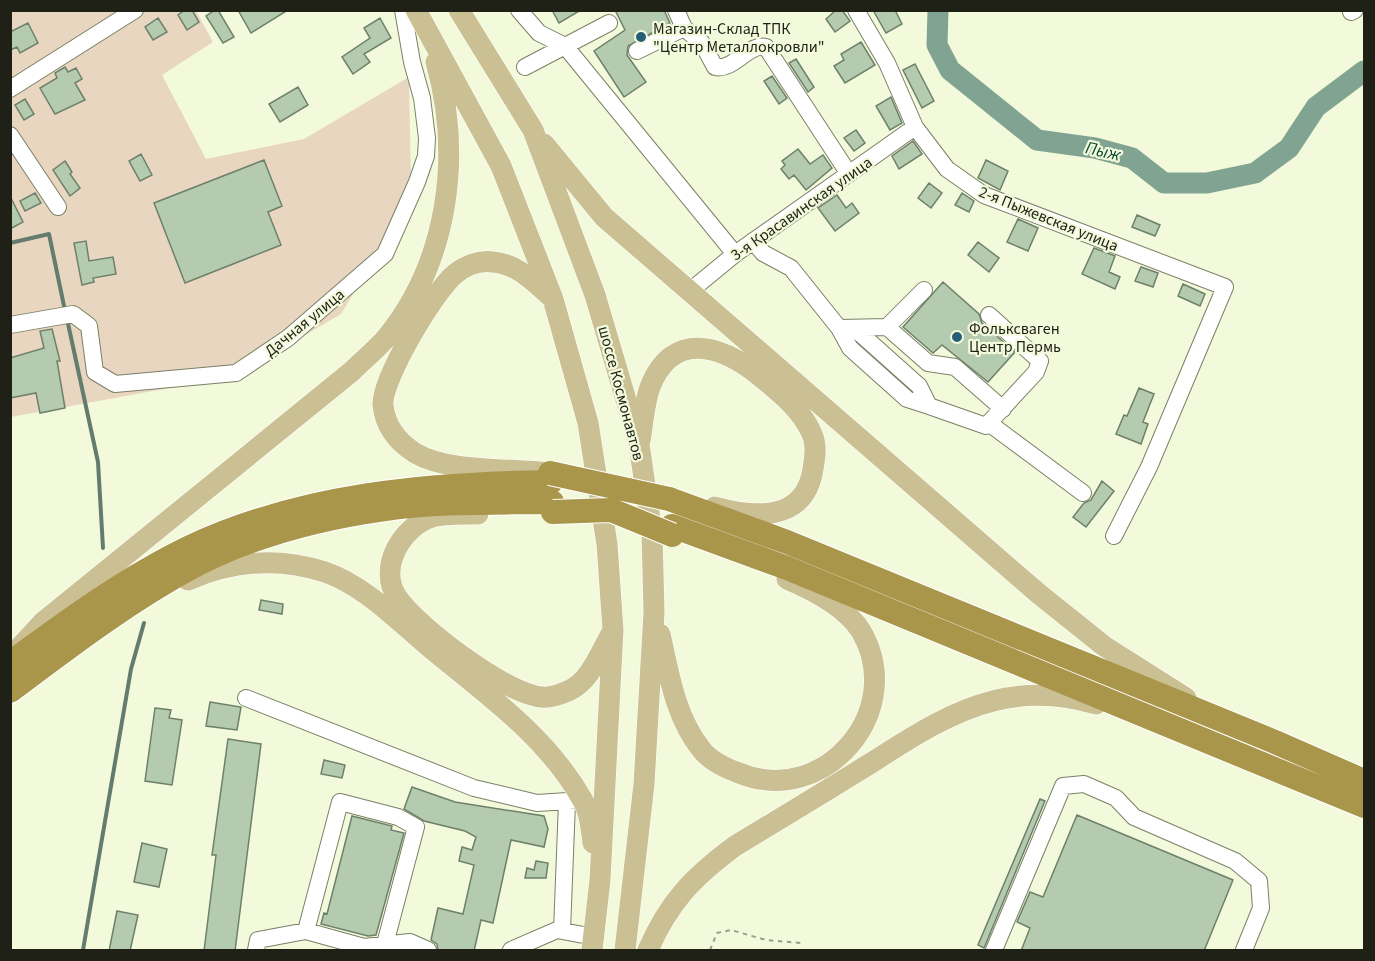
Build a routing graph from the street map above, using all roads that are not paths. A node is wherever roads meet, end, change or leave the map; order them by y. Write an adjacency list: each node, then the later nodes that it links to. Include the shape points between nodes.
1 (135, 10): 14 (street)
2 (403, 10): 26 (street, Дачная улица, via 426,120 426,156 417,182 385,254 288,338 236,373 116,384 95,372 89,326 73,314)
3 (416, 10): 10 (main road)
4 (459, 10): 16 (main road, шоссе Космонавтов)
5 (519, 10): 11 (street, via 539,33)
6 (675, 10): 9 (street)
7 (856, 10): 15 (street, 2-я Пыжевская улица, via 887,63)
8 (609, 23): 11 (street)
9 (684, 28): 12 (street); 18 (street, via 702,44 715,67 766,47)
10 (428, 33): 24 (main road, via 501,166); 41 (main road, via 446,111 447,202 420,280 387,337 351,372 42,623)
11 (565, 46): 13 (street); 21 (street)
12 (637, 51)
13 (525, 67)
14 (10, 89)
15 (915, 127): 18 (street, 3-я Красавинская улица); 37 (street, 2-я Пыжевская улица, via 947,169 984,195 1225,286 1149,467)
16 (532, 130): 23 (main road, via 604,218); 31 (main road, шоссе Космонавтов, via 595,295)
17 (10, 135): 19 (street)
18 (849, 174): 20 (street, 3-я Красавинская улица)
19 (58, 207)
20 (753, 241): 21 (street, 3-я Красавинская улица); 28 (street, via 766,256 791,268)
21 (735, 254): 23 (street, 3-я Красавинская улица)
22 (924, 290): 27 (street)
23 (690, 291): 46 (main road, via 1104,646 1183,696)
24 (553, 298): 32 (main road, via 520,270 491,261 473,263 454,274 401,353 387,382 383,404 388,425 398,441 430,459); 39 (main road, via 588,423 607,544)
25 (989, 315): 29 (street, via 1040,361 1036,372)
26 (10, 325)
27 (887, 327): 28 (street); 29 (street, via 928,363 955,367)
28 (846, 328): 30 (street, via 850,348 907,399 982,426)
29 (1003, 409): 30 (street)
30 (990, 424): 33 (street)
31 (639, 444): 34 (main road, via 650,388 659,370 685,351 704,348 724,352 748,367 789,400 813,435 816,454 812,480 800,498 784,511 736,513); 38 (main road, шоссе Космонавтов, via 652,533)
32 (552, 492): 35 (highway, bridge); 39 (main road, via 423,522 403,538 392,556 389,576 396,595 410,614 457,652 504,684 543,697 583,682); 40 (highway, via 386,509 324,520 257,540 195,566); 42 (highway, via 465,484 379,492 252,523 190,547 116,589)
33 (1083, 493)
34 (668, 495): 35 (highway, bridge); 46 (highway)
35 (610, 499): 36 (highway, bridge)
36 (672, 530): 38 (main road, via 805,586 833,604 860,629 876,675 872,705 862,731 844,753 821,770 796,777 747,777 722,766 702,752 676,703); 45 (highway, via 787,568)
37 (1114, 536)
38 (654, 612): 58 (main road, шоссе Космонавтов, via 644,784)
39 (613, 630): 50 (main road)
40 (72, 644): 43 (highway); 48 (main road, via 205,572 263,562 322,571 364,592 526,727 558,764)
41 (10, 656)
42 (10, 663)
43 (10, 691)
44 (246, 698): 48 (street, via 474,788 537,803)
45 (1198, 736): 49 (highway); 59 (main road, via 1075,698 1012,698 968,710 906,741 735,846 675,901)
46 (1275, 742): 47 (highway)
47 (1365, 782)
48 (575, 801): 50 (main road, via 589,816); 52 (street)
49 (1365, 806)
50 (600, 880): 54 (main road)
51 (306, 931): 53 (street, via 364,947); 53 (street, via 340,802 398,817 416,827); 55 (street, via 258,940)
52 (562, 931): 54 (street); 57 (street, via 556,930)
53 (385, 944): 56 (street, via 410,942)
54 (593, 944)
55 (256, 951)
56 (428, 951)
57 (512, 951)
58 (625, 951)
59 (648, 951)
60 (994, 951): 61 (street, via 1063,786 1084,784 1116,798 1134,817 1235,861 1259,881 1262,908)
61 (1244, 951)

